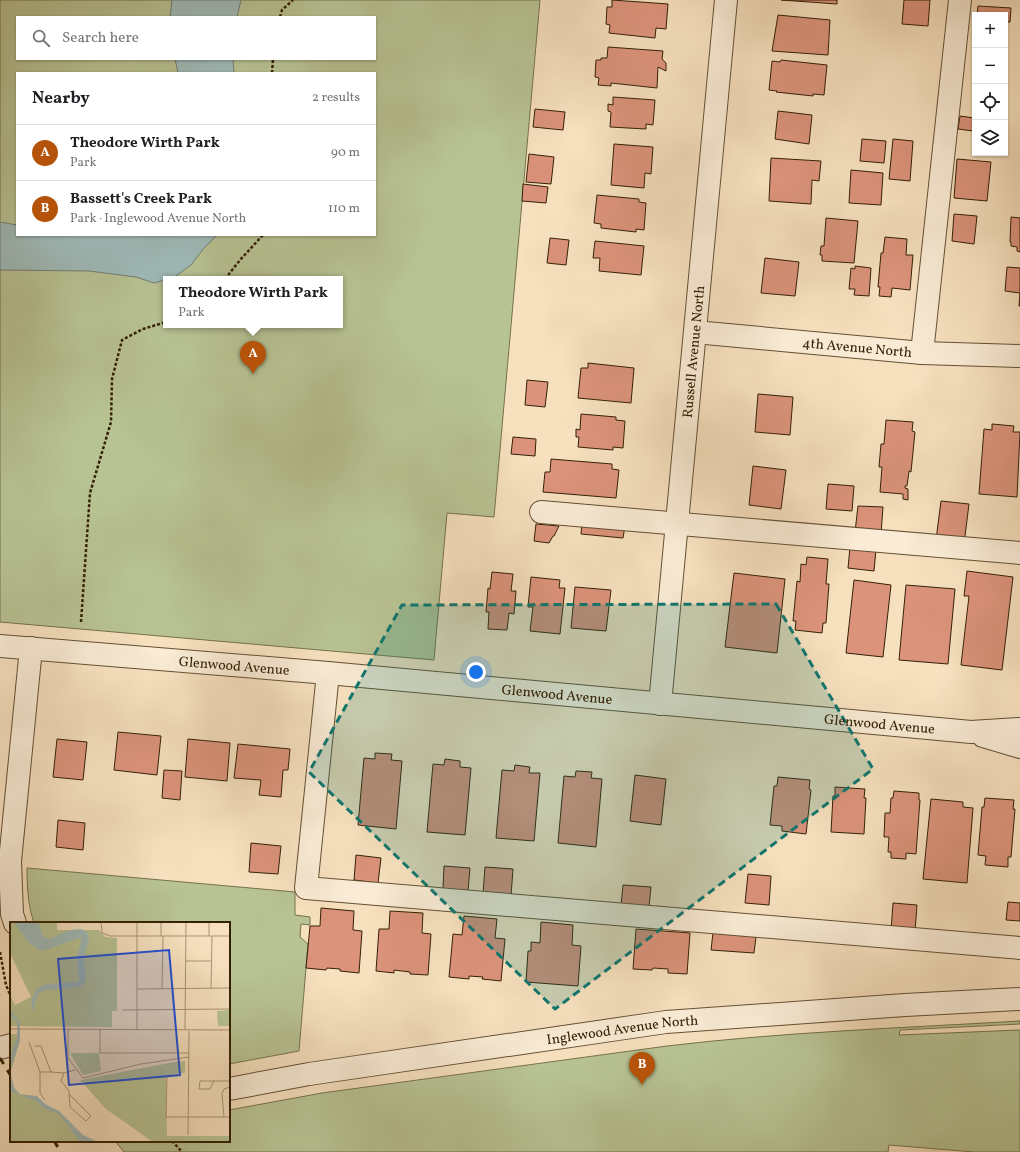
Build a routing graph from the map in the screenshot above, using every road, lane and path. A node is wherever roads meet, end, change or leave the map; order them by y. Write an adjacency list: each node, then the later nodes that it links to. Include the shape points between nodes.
1 (293, 0): 4 (path, via 282,10)
2 (726, 0): 10 (street, Russell Avenue North)
3 (960, 0): 11 (street)
4 (280, 16)
5 (273, 60): 6 (path)
6 (272, 72)
7 (262, 236): 8 (path)
8 (228, 276)
9 (163, 323): 16 (path, via 143,329 122,340 112,379 111,422 90,493)
10 (695, 332): 11 (street, 4th Avenue North); 14 (street, Russell Avenue North)
11 (922, 352): 12 (street, 4th Avenue North)
12 (1020, 356)
13 (541, 512): 14 (street)
14 (676, 524): 15 (street); 20 (street, Russell Avenue North)
15 (1020, 553)
16 (81, 622)
17 (0, 646): 18 (street, Glenwood Avenue)
18 (31, 648): 19 (street, Glenwood Avenue); 24 (street, via 10,861 12,914)
19 (328, 672): 20 (street, Glenwood Avenue); 25 (street, via 306,888)
20 (660, 704): 22 (street, Glenwood Avenue)
21 (1020, 729): 22 (street, Glenwood Avenue)
22 (971, 732): 23 (street, Glenwood Avenue)
23 (1020, 747)
24 (15, 922)
25 (1020, 948)
26 (0, 952): 27 (path)
27 (10, 995)
28 (1020, 999): 31 (street, Inglewood Avenue North, via 666,1022 316,1073)
29 (10, 1045): 30 (street)
30 (0, 1048)
31 (230, 1089)
32 (173, 1142): 33 (path)
33 (182, 1152)

